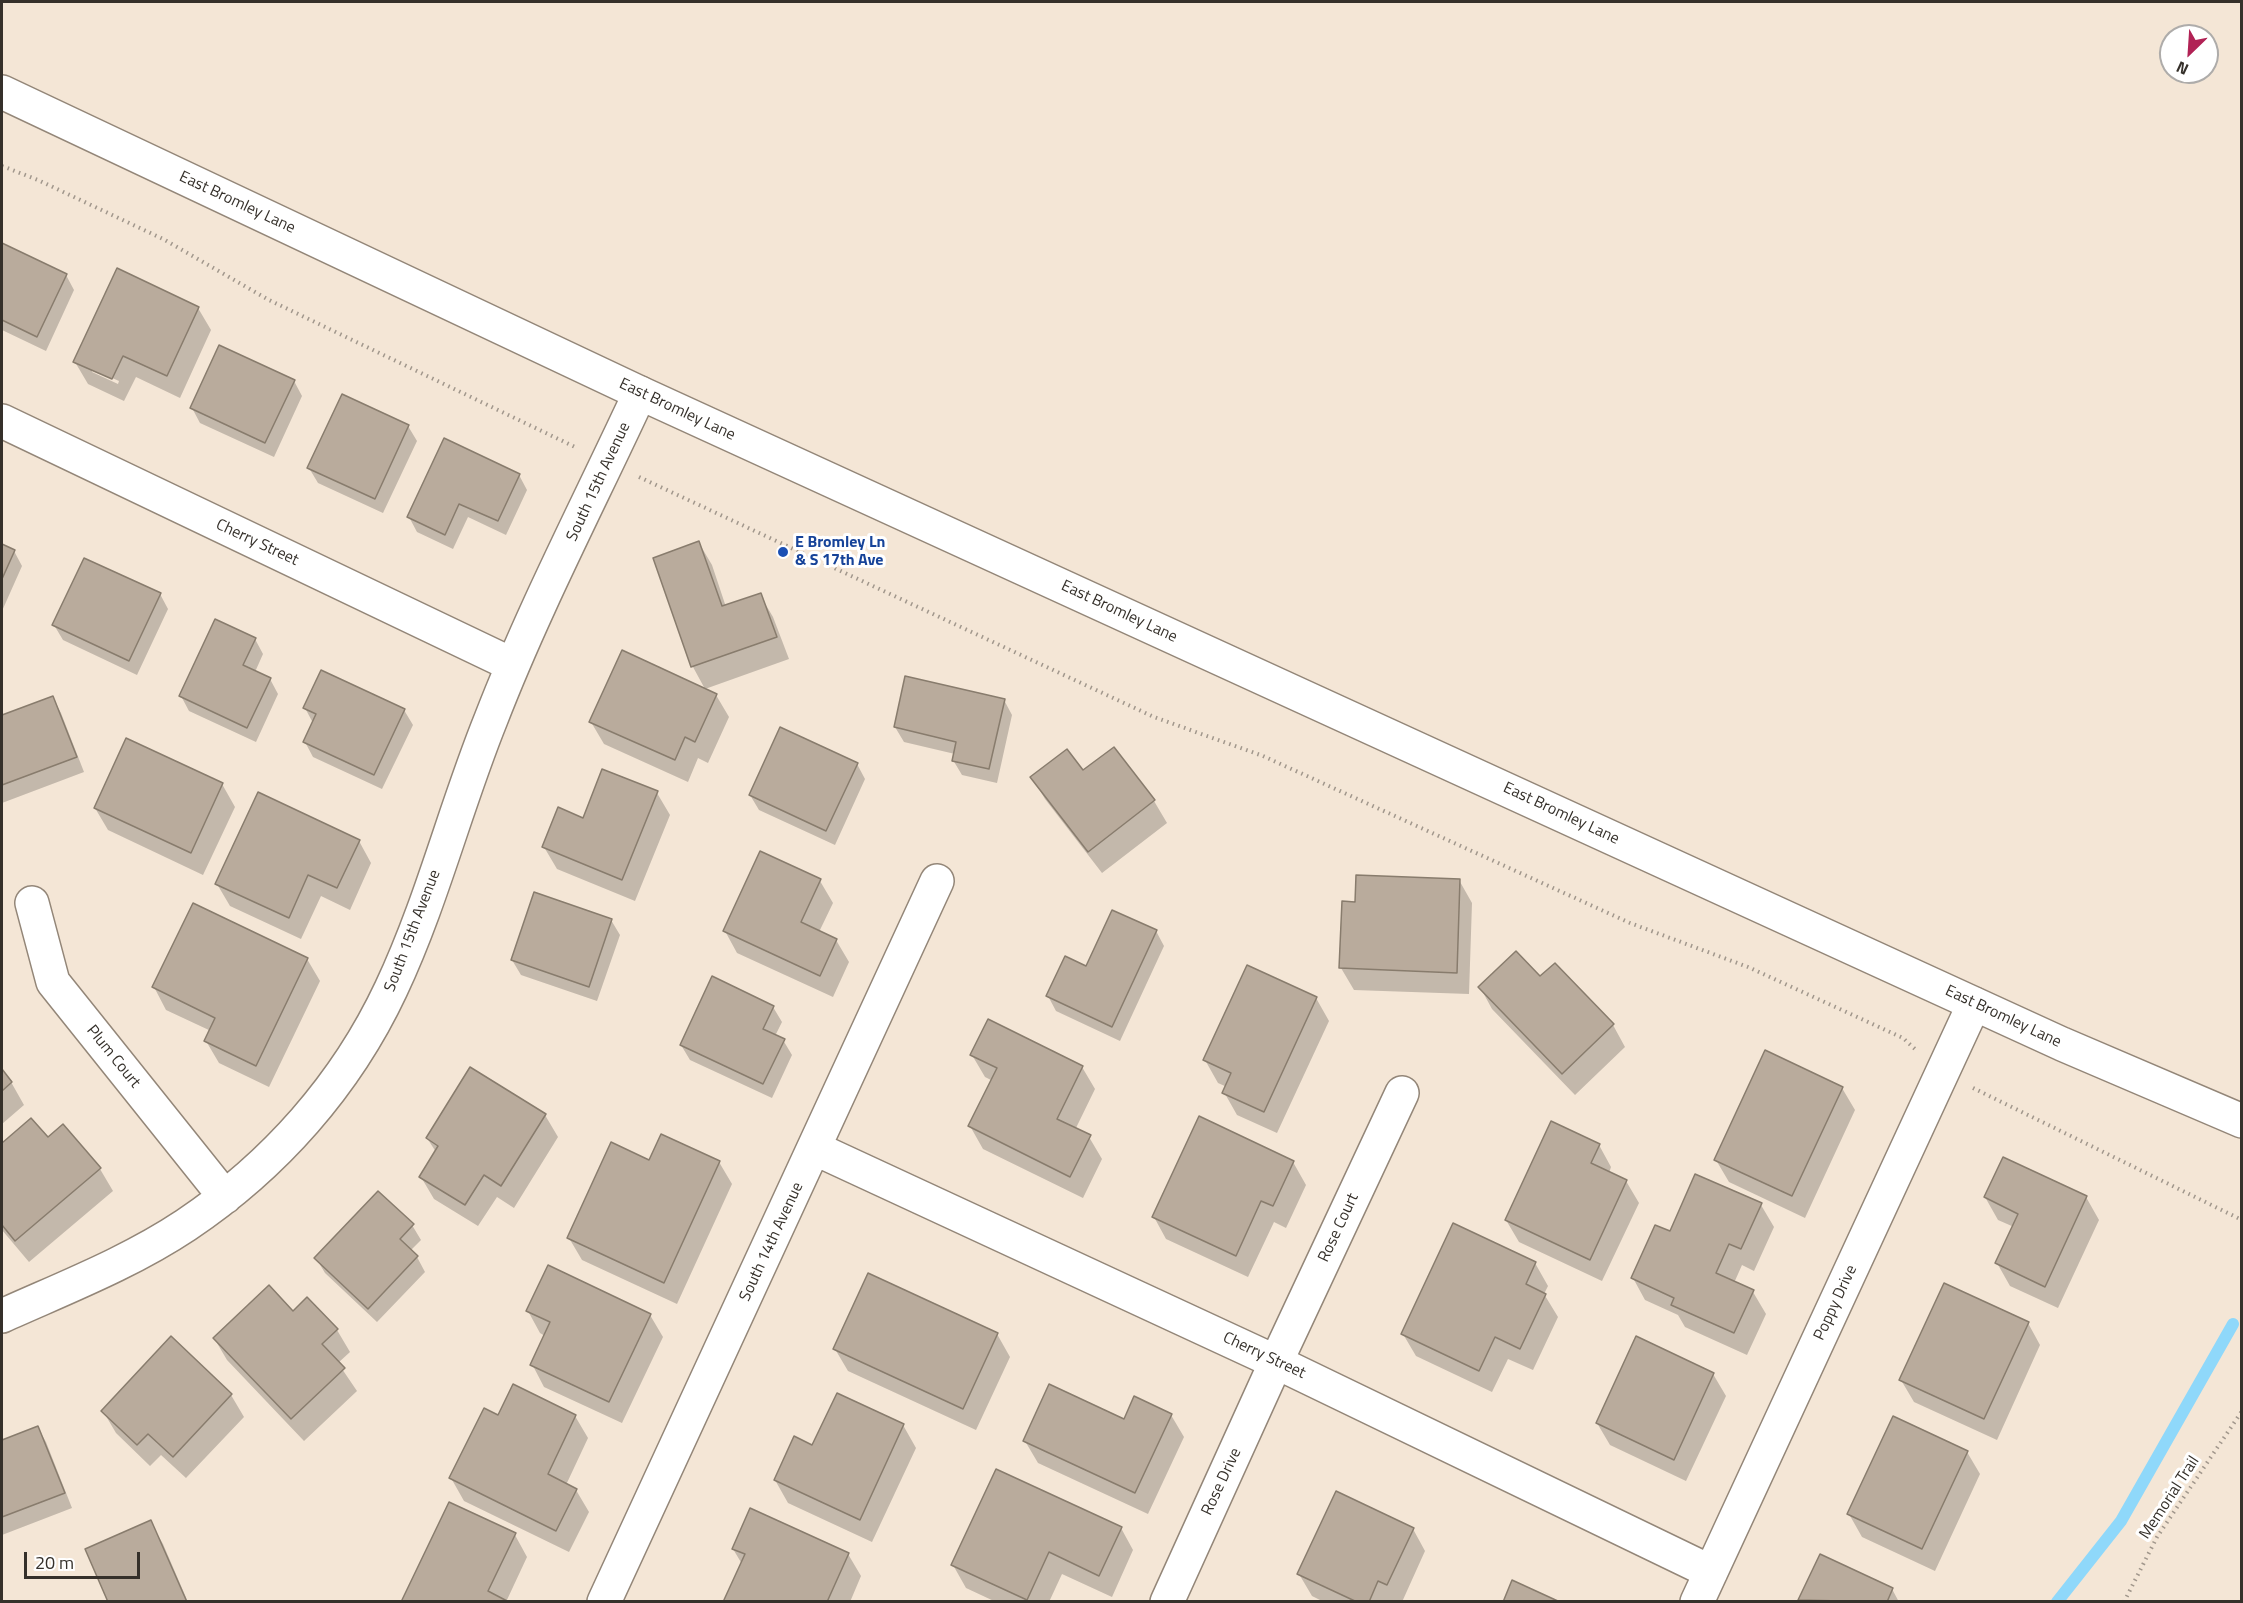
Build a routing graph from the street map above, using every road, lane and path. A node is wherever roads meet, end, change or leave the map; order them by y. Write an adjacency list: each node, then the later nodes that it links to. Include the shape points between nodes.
1 (2, 92): 3 (street, East Bromley Lane)
2 (2, 166): 5 (path, via 163,238 269,300)
3 (640, 393): 5 (street, South 15th Avenue); 9 (street, East Bromley Lane)
4 (2, 421): 6 (street, Cherry Street)
5 (608, 463): 6 (street, South 15th Avenue); 10 (path, via 1154,717 1263,756 1630,923 1776,979 1903,1038)
6 (513, 665): 14 (street, South 15th Avenue, via 470,773 424,907 391,988 367,1034 337,1082 296,1131)
7 (937, 881): 13 (street, South 14th Avenue)
8 (32, 903): 14 (street, Plum Court, via 53,982)
9 (1974, 1004): 10 (street, Poppy Drive); 12 (street, East Bromley Lane)
10 (1942, 1074): 15 (path); 19 (street, Poppy Drive)
11 (1402, 1093): 17 (street, Rose Court)
12 (2241, 1121)
13 (814, 1148): 17 (street, Cherry Street); 20 (street, South 14th Avenue)
14 (225, 1197): 16 (street, South 15th Avenue, via 184,1226 107,1269)
15 (2241, 1220)
16 (2, 1316)
17 (1276, 1362): 19 (street, Cherry Street); 21 (street, Rose Drive)
18 (2241, 1411): 23 (path, Memorial Trail, via 2157,1537)
19 (1711, 1572): 22 (street, Poppy Drive)
20 (604, 1602)
21 (1167, 1602)
22 (1697, 1602)
23 (2124, 1602)

